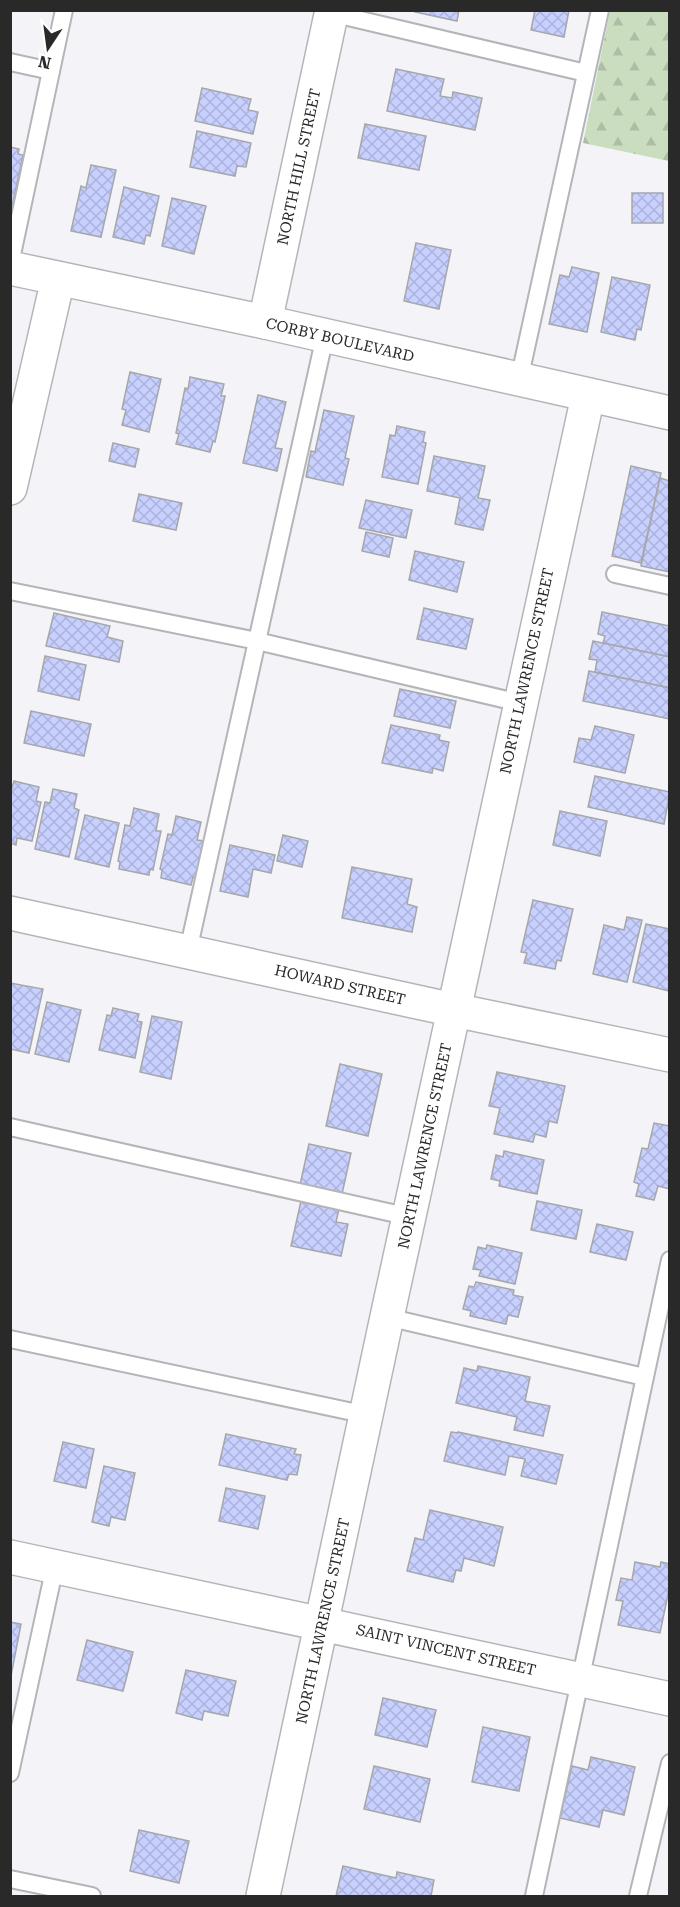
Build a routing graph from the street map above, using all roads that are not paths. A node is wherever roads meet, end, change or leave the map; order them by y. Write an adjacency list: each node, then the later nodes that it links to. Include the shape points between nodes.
1 (64, 10): 5 (lane)
2 (600, 10): 6 (lane)
3 (332, 12): 6 (lane); 9 (street, NORTH HILL STREET)
4 (10, 62): 5 (lane)
5 (51, 71): 7 (lane)
6 (586, 73): 11 (lane)
7 (10, 266): 8 (street, CORBY BOULEVARD)
8 (57, 279): 9 (street, CORBY BOULEVARD); 14 (street)
9 (265, 322): 10 (street, CORBY BOULEVARD)
10 (325, 336): 11 (street, CORBY BOULEVARD); 18 (lane)
11 (519, 380): 12 (street, CORBY BOULEVARD)
12 (588, 396): 13 (street, CORBY BOULEVARD); 19 (street, NORTH LAWRENCE STREET)
13 (669, 413)
14 (10, 488)
15 (615, 574): 16 (lane)
16 (669, 586)
17 (10, 591): 18 (lane)
18 (257, 641): 19 (lane); 21 (lane)
19 (520, 703): 22 (street, NORTH LAWRENCE STREET)
20 (10, 913): 21 (street, HOWARD STREET)
21 (188, 951): 22 (street, HOWARD STREET)
22 (454, 1010): 23 (street, HOWARD STREET); 25 (street, NORTH LAWRENCE STREET)
23 (669, 1055)
24 (10, 1127): 25 (lane)
25 (410, 1217): 27 (street, NORTH LAWRENCE STREET)
26 (669, 1260): 29 (lane)
27 (387, 1317): 29 (lane); 30 (street, NORTH LAWRENCE STREET)
28 (10, 1339): 30 (lane)
29 (644, 1377): 34 (lane)
30 (367, 1415): 33 (street, NORTH LAWRENCE STREET)
31 (10, 1557): 32 (street, SAINT VINCENT STREET)
32 (55, 1566): 33 (street, SAINT VINCENT STREET); 37 (lane)
33 (322, 1622): 34 (street, SAINT VINCENT STREET); 40 (street, NORTH LAWRENCE STREET)
34 (580, 1680): 35 (street, SAINT VINCENT STREET); 41 (lane)
35 (669, 1698)
36 (669, 1763): 42 (lane)
37 (10, 1773)
38 (10, 1879): 39 (lane)
39 (92, 1896)
40 (263, 1896)
41 (534, 1896)
42 (638, 1896)

